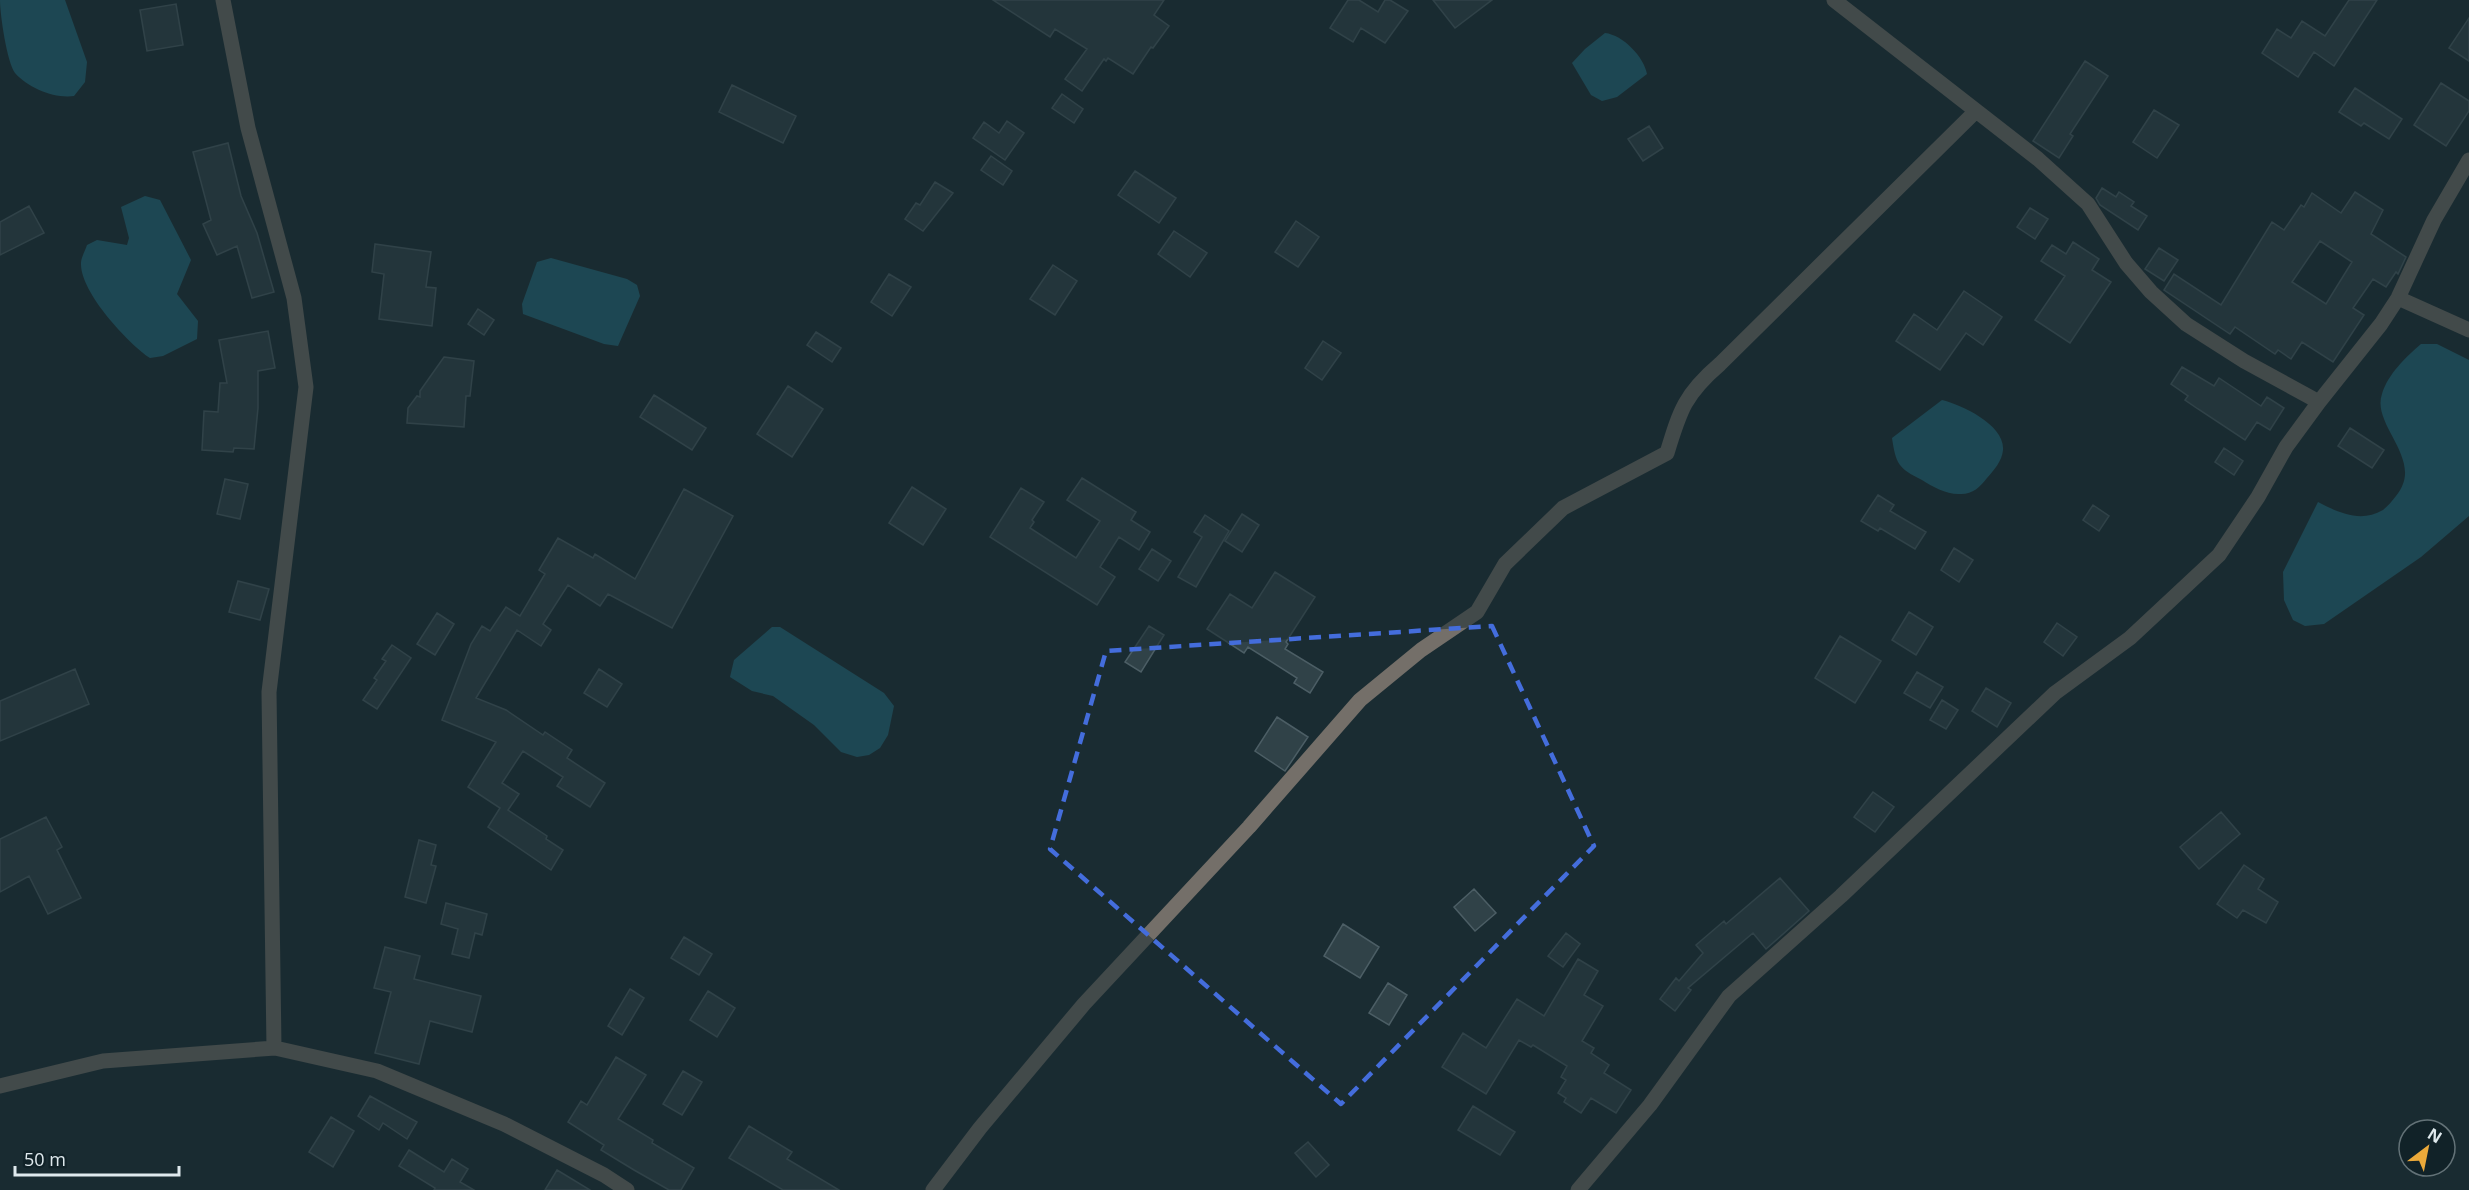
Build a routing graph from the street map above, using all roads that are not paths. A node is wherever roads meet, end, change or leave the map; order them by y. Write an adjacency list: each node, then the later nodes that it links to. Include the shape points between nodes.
1 (223, 0): 8 (street, via 248,129 294,298 306,387 268,692)
2 (1834, 0): 3 (street)
3 (1976, 111): 7 (street, via 2088,204 2126,263 2186,324); 11 (street, via 1698,383 1680,412 1667,453 1563,508 1505,564 1477,612 1421,650 1360,700 1249,827 1084,1004)
4 (2469, 160): 5 (street, via 2434,220)
5 (2398, 298): 6 (street); 7 (street)
6 (2469, 330)
7 (2319, 402): 12 (street, via 2286,447 2219,555 2130,638 2055,693 1841,896 1729,996 1650,1105)
8 (274, 1048): 9 (street, via 103,1061); 10 (street, via 377,1071 504,1124 604,1174)
9 (0, 1086)
10 (627, 1190)
11 (933, 1190)
12 (1578, 1190)

